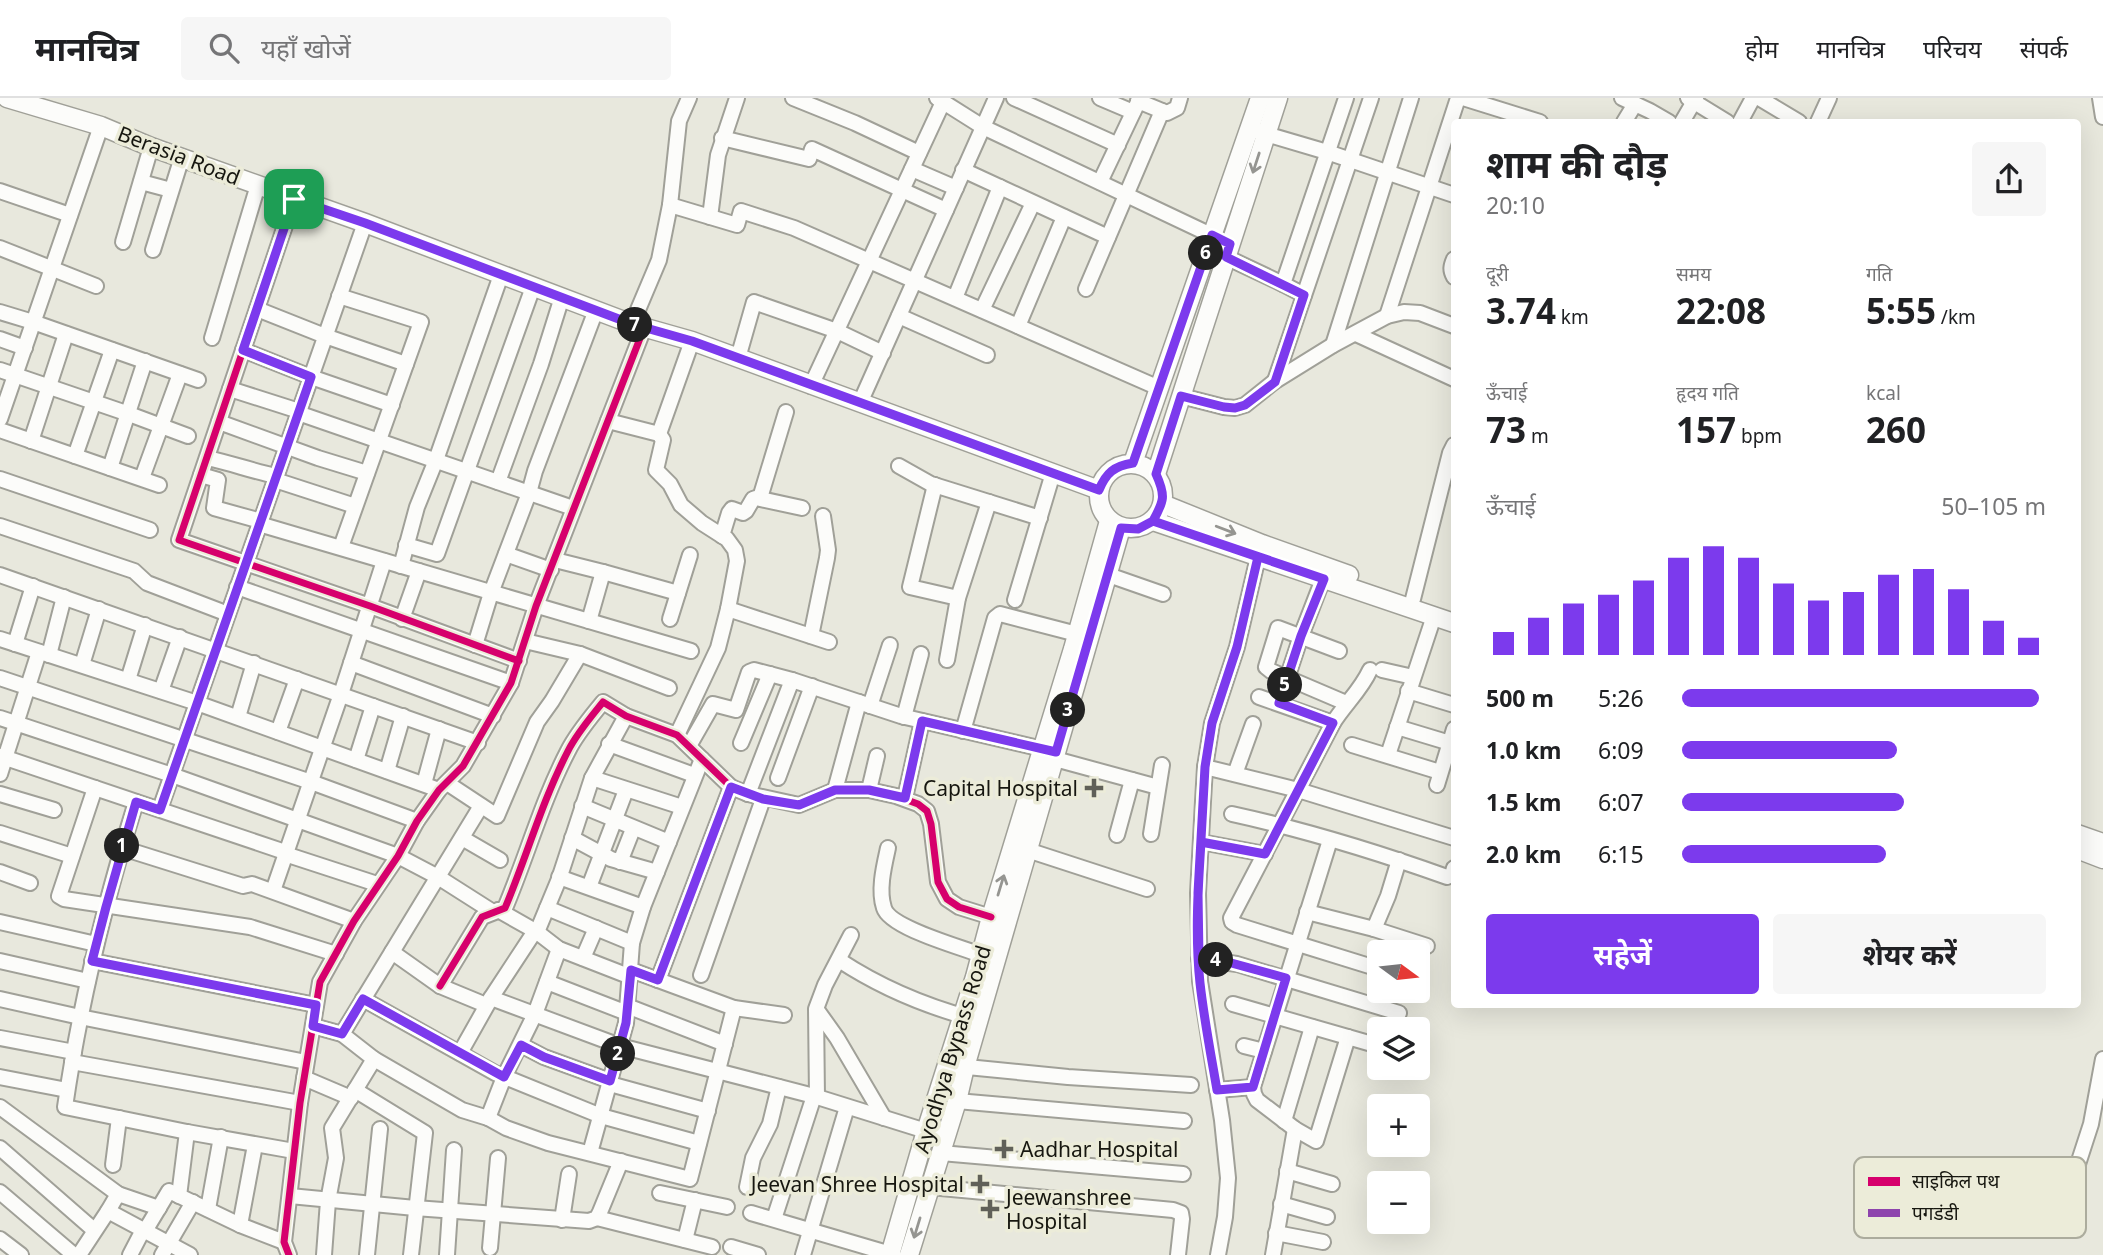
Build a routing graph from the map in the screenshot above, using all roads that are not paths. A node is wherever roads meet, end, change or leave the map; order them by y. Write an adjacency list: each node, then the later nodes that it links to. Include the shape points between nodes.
1 (8, 98): 22 (main road, Berasia Road)
2 (689, 98): 62 (street, via 679,121)
3 (737, 98): 38 (street)
4 (793, 98): 43 (street)
5 (996, 98): 36 (street)
6 (1014, 98): 40 (street)
7 (1100, 98): 23 (street)
8 (1180, 98): 24 (street, via 1172,112)
9 (1260, 98): 37 (main road)
10 (1278, 98): 37 (main road)
11 (1346, 98): 42 (street)
12 (1371, 98): 45 (street)
13 (1411, 98): 48 (street)
14 (1461, 98): 26 (street); 27 (street)
15 (1753, 98): 32 (street)
16 (1759, 98): 33 (street)
17 (1829, 98): 34 (street)
18 (2100, 98): 25 (street)
19 (1693, 99): 30 (street); 31 (street)
20 (940, 100): 36 (street); 43 (street)
21 (1628, 101): 28 (street); 29 (street)
22 (50, 104): 35 (main road, Berasia Road)
23 (1137, 104): 24 (street); 40 (street)
24 (1162, 111): 59 (street)
25 (2103, 117)
26 (1456, 119)
27 (1531, 119)
28 (1624, 119)
29 (1663, 119)
30 (1683, 119)
31 (1723, 119)
32 (1742, 119)
33 (1794, 119)
34 (1819, 119)
35 (101, 126): 41 (main road, Berasia Road); 64 (street)
36 (983, 127): 47 (street); 50 (street)
37 (1257, 132): 42 (street); 68 (main road); 73 (main road, one-way to 73)
38 (722, 138): 57 (street, via 809,159 812,149); 65 (street)
39 (1450, 141): 53 (street)
40 (1118, 145): 50 (street)
41 (151, 147): 44 (main road, Berasia Road); 49 (street)
42 (1327, 152): 45 (street); 78 (street)
43 (919, 153): 46 (street)
44 (182, 157): 51 (main road, Berasia Road); 55 (street)
45 (1349, 160): 48 (street); 82 (street)
46 (912, 169): 54 (street); 57 (street)
47 (964, 170): 52 (street); 54 (street)
48 (1387, 172): 53 (street); 103 (street)
49 (141, 181): 55 (street); 70 (street)
50 (1100, 182): 59 (street)
51 (258, 185): 60 (main road, Berasia Road); 100 (street)
52 (1000, 187): 61 (street); 85 (street)
53 (1429, 187): 58 (street); 91 (street)
54 (956, 188): 63 (street)
55 (171, 190): 72 (street)
56 (0, 191): 64 (street)
57 (902, 191): 63 (street); 74 (street)
58 (1451, 194)
59 (1126, 195): 68 (street); 69 (street)
60 (294, 199): 67 (main road, Berasia Road); 86 (street)
61 (1034, 203): 66 (street); 88 (street)
62 (670, 205): 65 (street); 94 (street)
63 (946, 210): 77 (street)
64 (70, 215): 75 (street)
65 (710, 217): 74 (street, via 737,225 741,211)
66 (1064, 217): 69 (street); 95 (street)
67 (365, 223): 76 (main road, Berasia Road); 83 (street)
68 (1212, 235): 73 (street); 121 (main road)
69 (1108, 237): 81 (street)
70 (123, 243)
71 (0, 248): 75 (street)
72 (153, 250)
73 (1228, 250): 78 (street); 123 (main road)
74 (870, 260): 77 (street); 96 (street)
75 (52, 268): 79 (street); 92 (street)
76 (501, 275): 80 (main road, Berasia Road); 143 (street)
77 (915, 280): 85 (street); 90 (street)
78 (1283, 284): 82 (street)
79 (96, 286)
80 (533, 287): 84 (main road, Berasia Road); 147 (street)
81 (1086, 289)
82 (1304, 295): 118 (street)
83 (339, 296): 99 (street); 111 (street, via 421,322)
84 (562, 297): 87 (main road, Berasia Road); 155 (street)
85 (956, 298): 88 (street)
86 (257, 309): 99 (street); 106 (street)
87 (596, 310): 94 (main road, Berasia Road); 159 (street)
88 (982, 310): 95 (street)
89 (0, 312): 92 (street)
90 (899, 316): 107 (street); 108 (street)
91 (1387, 316): 93 (street, via 1420,313); 98 (street)
92 (33, 322): 97 (street); 104 (street)
93 (1451, 325)
94 (638, 326): 102 (main road, Berasia Road); 131 (street)
95 (1018, 326): 121 (street)
96 (837, 331): 107 (street); 109 (street, via 754,302); 120 (street)
97 (66, 334): 105 (street); 119 (street)
98 (1356, 334): 103 (street); 116 (street)
99 (325, 336): 111 (street); 115 (street)
100 (212, 338)
101 (0, 339): 104 (street)
102 (692, 341): 109 (main road, Berasia Road); 135 (street)
103 (1334, 345): 118 (street)
104 (25, 348): 114 (street)
105 (112, 350): 110 (street); 124 (street)
106 (243, 350): 115 (street); 122 (street)
107 (883, 353): 125 (street)
108 (987, 355)
109 (738, 358): 120 (main road, Berasia Road)
110 (145, 361): 113 (street); 129 (street)
111 (406, 364): 126 (street)
112 (0, 370): 114 (street)
113 (180, 374): 117 (street); 133 (street)
114 (15, 375): 119 (street); 130 (street)
115 (311, 377): 126 (street); 127 (street)
116 (1451, 378)
117 (198, 380)
118 (1275, 382): 123 (street, via 1235,408)
119 (49, 386): 124 (street); 137 (street)
120 (811, 386): 125 (main road, Berasia Road)
121 (1159, 388): 144 (main road)
122 (230, 389): 127 (street); 132 (street)
123 (1181, 396): 150 (main road)
124 (95, 402): 129 (street); 141 (street)
125 (860, 403): 149 (main road, Berasia Road)
126 (391, 405): 138 (street)
127 (299, 412): 138 (street); 139 (street)
128 (786, 412): 160 (street)
129 (129, 414): 133 (street); 146 (street)
130 (0, 419)
131 (608, 421): 135 (street); 164 (street)
132 (219, 422): 139 (street); 142 (street)
133 (160, 427): 136 (street); 152 (street)
134 (0, 430): 137 (street)
135 (659, 434): 173 (street, via 663,440 656,470 681,505)
136 (188, 436)
137 (31, 440): 141 (street)
138 (379, 440): 143 (street); 148 (street)
139 (287, 446): 148 (street); 153 (street)
140 (1451, 451): 195 (street)
141 (75, 456): 146 (street)
142 (207, 458): 151 (street); 153 (street)
143 (436, 460): 147 (street); 174 (street)
144 (1133, 463): 150 (main road); 158 (main road, via 1105,475)
145 (899, 466): 157 (street)
146 (110, 468): 152 (street)
147 (466, 472): 155 (street); 174 (street, via 437,554)
148 (368, 473): 163 (street)
149 (1053, 473): 158 (main road, Berasia Road); 167 (street)
150 (1156, 474): 162 (main road, via 1164,490)
151 (201, 475): 169 (street, via 218,480 214,508); 180 (street, via 179,540)
152 (142, 478): 156 (street)
153 (275, 478): 163 (street); 169 (street)
154 (0, 479): 172 (street)
155 (498, 482): 159 (street)
156 (159, 485)
157 (935, 485): 161 (street); 194 (street, via 910,587)
158 (1099, 490): 170 (main road, via 1100,506)
159 (529, 493): 164 (street); 176 (street)
160 (760, 498): 165 (street); 173 (street, via 753,499 746,512 732,509)
161 (989, 502): 167 (street); 194 (street)
162 (1163, 504): 168 (main road); 195 (main road, one-way to 195)
163 (355, 506): 175 (street)
164 (573, 508): 181 (street)
165 (802, 508)
166 (823, 516): 211 (street, via 827,558)
167 (1040, 518): 196 (street)
168 (1153, 521): 170 (main road, via 1138,529); 178 (main road)
169 (260, 522): 175 (street); 180 (street)
170 (1115, 524): 185 (main road, Ayodhya Bypass Road)
171 (0, 526): 202 (street, via 134,570 147,583)
172 (150, 530)
173 (722, 536): 200 (street, via 735,550 737,561)
174 (406, 545): 182 (street)
175 (341, 547): 179 (street)
176 (506, 554): 181 (street); 190 (street)
177 (690, 555): 191 (street)
178 (1258, 557): 187 (main road); 283 (street, via 1237,647 1212,723)
179 (384, 561): 182 (street); 197 (street)
180 (246, 563): 189 (street); 197 (street)
181 (553, 565): 184 (street); 198 (street)
182 (401, 566): 183 (street)
183 (419, 571): 190 (street); 204 (street)
184 (604, 572): 191 (street); 206 (street)
185 (1101, 572): 192 (street); 210 (main road, Ayodhya Bypass Road); 276 (main road, Ayodhya Bypass Road)
186 (0, 575): 188 (street)
187 (1324, 579): 203 (main road); 212 (street)
188 (33, 586): 193 (street); 217 (street)
189 (237, 587): 202 (street); 209 (street)
190 (491, 593): 198 (street); 218 (street)
191 (678, 593): 205 (street)
192 (1163, 594)
193 (64, 597): 199 (street); 223 (street)
194 (958, 598): 226 (street)
195 (1413, 599): 201 (main road)
196 (1015, 600)
197 (370, 606): 204 (street); 209 (street)
198 (536, 606): 206 (street); 215 (street)
199 (99, 609): 208 (street); 230 (street)
200 (729, 609): 211 (street); 266 (street, via 713,662)
201 (1451, 609)
202 (228, 614): 220 (street)
203 (1434, 616): 207 (main road); 232 (street)
204 (402, 619): 218 (street)
205 (670, 619)
206 (589, 621): 221 (street)
207 (1451, 622)
208 (145, 625): 213 (street); 236 (street)
209 (362, 631): 229 (street); 238 (street)
210 (1077, 634): 264 (street, via 1000,614 995,618); 276 (main road, Ayodhya Bypass Road)
211 (811, 636): 216 (street)
212 (1301, 636): 222 (street); 234 (street); 234 (street, via 1278,628 1266,667)
213 (180, 637): 220 (street); 242 (street)
214 (0, 639): 217 (street)
215 (525, 641): 224 (street); 227 (street)
216 (829, 642)
217 (15, 644): 223 (street)
218 (475, 645): 227 (street)
219 (890, 645): 249 (street)
220 (216, 650): 228 (street); 246 (street)
221 (691, 651)
222 (1339, 651)
223 (44, 653): 230 (street); 240 (street)
224 (580, 654): 241 (street); 307 (street, via 537,722 497,816)
225 (921, 654): 256 (street)
226 (947, 660)
227 (519, 661): 238 (street)
228 (254, 663): 235 (street); 255 (street)
229 (351, 663): 244 (street); 253 (street)
230 (82, 665): 236 (street)
231 (770, 674): 237 (street); 270 (street); 274 (street, via 749,672 736,710 713,704)
232 (1413, 677): 243 (street); 248 (street, via 1376,670)
233 (0, 678): 240 (street)
234 (1286, 678): 247 (street); 248 (street)
235 (297, 679): 244 (street); 265 (street)
236 (128, 680): 242 (street)
237 (792, 680): 239 (street); 303 (street)
238 (511, 683): 253 (street)
239 (812, 686): 249 (street); 290 (street)
240 (27, 687): 259 (street); 267 (street)
241 (669, 688)
242 (161, 691): 246 (street)
243 (1408, 691): 250 (street); 262 (street)
244 (341, 694): 251 (street); 275 (street)
245 (1259, 697): 247 (street)
246 (197, 703): 255 (street); 267 (street)
247 (1279, 703): 260 (street)
248 (1346, 703): 260 (street)
249 (864, 704): 256 (street); 299 (street)
250 (1451, 704)
251 (373, 706): 252 (street); 281 (street)
252 (403, 716): 263 (street); 284 (street)
253 (494, 716): 269 (street)
254 (626, 716): 266 (street); 271 (street); 355 (street, via 603,702 587,722 545,801 505,908)
255 (238, 717): 265 (street)
256 (904, 717): 258 (street)
257 (0, 718): 259 (street)
258 (922, 721): 264 (street); 304 (street)
259 (16, 723): 278 (street); 287 (street)
260 (1333, 723): 301 (street)
261 (1253, 724): 286 (street)
262 (1397, 727): 272 (street); 277 (street)
263 (439, 729): 269 (street); 293 (street)
264 (964, 731): 276 (street)
265 (278, 732): 275 (street)
266 (677, 735): 274 (street)
267 (184, 739): 287 (street); 292 (street)
268 (1451, 740): 272 (street)
269 (478, 743): 294 (street)
270 (741, 743)
271 (609, 744): 288 (street); 289 (street)
272 (1450, 744): 277 (street, via 1439,779)
273 (1352, 745): 277 (street)
274 (689, 746): 280 (street)
275 (322, 748): 281 (street); 292 (street)
276 (1048, 754): 291 (street); 331 (main road, Ayodhya Bypass Road)
277 (1388, 755)
278 (3, 757): 285 (street); 297 (street)
279 (877, 757): 300 (street)
280 (702, 759): 288 (street); 295 (street)
281 (356, 760): 284 (street)
282 (1162, 765): 296 (street)
283 (1205, 767): 286 (street); 327 (street)
284 (387, 771): 293 (street)
285 (0, 774)
286 (1235, 774): 301 (street)
287 (172, 775): 311 (street); 313 (street)
288 (694, 775): 309 (street)
289 (592, 778): 298 (street); 308 (street)
290 (778, 778)
291 (1132, 780): 296 (street); 320 (street)
292 (311, 782): 313 (street); 315 (street)
293 (424, 784): 294 (street)
294 (443, 787): 307 (street); 315 (street)
295 (731, 787): 303 (street); 381 (street)
296 (1158, 787): 319 (street)
297 (95, 788): 306 (street); 336 (street)
298 (626, 790): 309 (street); 314 (street)
299 (835, 790): 300 (street); 305 (street, via 799,805)
300 (869, 790): 304 (street)
301 (1298, 790): 316 (street); 322 (street)
302 (0, 794): 310 (street)
303 (748, 794): 305 (street)
304 (905, 798): 357 (street, via 927,811 938,882 947,899)
305 (763, 799): 379 (street)
306 (136, 802): 311 (street); 329 (street)
307 (481, 806): 323 (street)
308 (582, 806): 314 (street); 324 (street)
309 (682, 807): 326 (street)
310 (54, 810)
311 (160, 810): 333 (street)
312 (1232, 814): 316 (street)
313 (297, 819): 333 (street); 337 (street)
314 (615, 820): 317 (street); 334 (street)
315 (417, 821): 337 (street)
316 (1280, 825): 325 (street); 335 (street)
317 (633, 829): 326 (street); 341 (street)
318 (0, 833): 336 (street)
319 (1151, 834)
320 (1117, 835)
321 (2081, 835): 328 (main road)
322 (1451, 837)
323 (462, 838): 339 (street); 345 (street)
324 (572, 838): 334 (street); 346 (street)
325 (1330, 840): 340 (street); 356 (street)
326 (669, 842): 343 (street)
327 (1201, 842): 335 (street); 373 (street)
328 (2103, 843)
329 (122, 848): 351 (street, via 243,887 253,884); 352 (street)
330 (888, 848): 371 (street, via 882,889 888,916)
331 (1020, 848): 350 (street); 357 (main road, Ayodhya Bypass Road, one-way to 331); 398 (main road, Ayodhya Bypass Road)
332 (2081, 851): 338 (main road)
333 (285, 853): 348 (street); 351 (street)
334 (602, 854): 341 (street); 349 (street)
335 (1265, 854): 367 (street, via 1232,922)
336 (72, 856): 352 (street, via 59,896)
337 (398, 856): 345 (street); 348 (street)
338 (2103, 859)
339 (500, 860)
340 (1399, 860): 344 (street); 361 (street)
341 (620, 862): 343 (street)
342 (0, 872): 347 (street)
343 (657, 872): 353 (street)
344 (1451, 875)
345 (438, 877): 355 (street); 369 (street)
346 (559, 877): 349 (street); 354 (street)
347 (30, 883)
348 (377, 884): 358 (street)
349 (589, 887): 353 (street)
350 (1147, 889)
351 (273, 891): 358 (street)
352 (106, 907): 366 (street); 370 (street, via 250,927)
353 (643, 907): 365 (street)
354 (547, 908): 360 (street); 362 (street)
355 (496, 911): 362 (street); 384 (street, via 482,917)
356 (1307, 912): 361 (street); 367 (street)
357 (991, 917): 371 (main road, Ayodhya Bypass Road)
358 (354, 921): 370 (street)
359 (0, 922): 366 (street)
360 (596, 928): 365 (street); 372 (street)
361 (1374, 929): 364 (street)
362 (536, 932): 368 (street); 387 (street)
363 (851, 935): 374 (street)
364 (1408, 940)
365 (632, 943): 378 (street)
366 (96, 944): 376 (street)
367 (1297, 944): 377 (street); 380 (street)
368 (559, 949): 372 (street); 383 (street)
369 (392, 952): 384 (street); 386 (street)
370 (336, 954): 389 (street, via 320,982)
371 (981, 955): 398 (main road, Ayodhya Bypass Road)
372 (583, 958): 378 (street)
373 (1199, 959): 380 (street); 425 (street)
374 (839, 960): 391 (street); 398 (street, via 898,994)
375 (0, 961): 382 (street)
376 (92, 961): 382 (street); 389 (street)
377 (1367, 965)
378 (631, 973): 381 (street); 392 (street)
379 (701, 975)
380 (1286, 978): 393 (street); 396 (street)
381 (658, 980): 390 (street)
382 (88, 981): 397 (street)
383 (547, 982): 392 (street); 394 (street)
384 (440, 986): 387 (street)
385 (0, 999): 397 (street)
386 (363, 999): 401 (street); 410 (street)
387 (489, 1001): 394 (street); 410 (street)
388 (1233, 1004): 396 (street)
389 (316, 1005): 399 (street)
390 (734, 1008): 395 (street); 405 (street)
391 (816, 1009): 427 (street); 436 (street)
392 (627, 1010): 405 (street); 407 (street)
393 (1399, 1013)
394 (535, 1014): 406 (street); 407 (street)
395 (783, 1015)
396 (1274, 1016): 400 (street); 409 (street)
397 (80, 1017): 411 (street); 413 (street)
398 (971, 1018): 414 (main road, Ayodhya Bypass Road)
399 (313, 1026): 401 (street); 413 (street)
400 (1312, 1027): 402 (street); 439 (street)
401 (342, 1034): 412 (street)
402 (1348, 1037): 404 (street); 439 (street, via 1316,1141)
403 (0, 1038): 411 (street)
404 (1367, 1043)
405 (725, 1044): 416 (street)
406 (521, 1045): 418 (street); 420 (street)
407 (620, 1046): 416 (street); 420 (street)
408 (1244, 1046): 409 (street)
409 (1264, 1051): 423 (street)
410 (460, 1053): 418 (street)
411 (73, 1057): 424 (street); 429 (street)
412 (374, 1059): 426 (street); 435 (street, via 462,1110)
413 (306, 1062): 419 (street)
414 (957, 1066): 421 (street); 428 (main road, Ayodhya Bypass Road); 441 (main road, Ayodhya Bypass Road)
415 (2102, 1067): 438 (street)
416 (718, 1072): 422 (street); 432 (street)
417 (0, 1077): 424 (street)
418 (504, 1077): 433 (street); 435 (street)
419 (304, 1078): 426 (street); 429 (street)
420 (610, 1083): 432 (street); 433 (street)
421 (1191, 1085)
422 (779, 1087): 427 (street); 460 (street)
423 (1253, 1087): 425 (street); 439 (street, via 1257,1100)
424 (67, 1090): 434 (street, via 65,1107)
425 (1217, 1090): 510 (street, via 1228,1178)
426 (353, 1094): 468 (street, via 332,1128 336,1158); 474 (street, via 425,1133)
427 (816, 1096): 431 (street); 482 (street)
428 (957, 1101): 437 (street); 443 (main road, Ayodhya Bypass Road)
429 (300, 1103): 449 (street)
430 (0, 1107): 464 (street)
431 (847, 1107): 436 (street); 485 (street)
432 (708, 1111): 445 (street)
433 (601, 1116): 445 (street); 450 (street)
434 (119, 1118): 442 (street); 455 (street)
435 (488, 1118): 450 (street, via 548,1143)
436 (884, 1118): 441 (street)
437 (1184, 1121)
438 (2098, 1122): 452 (street)
439 (1289, 1125): 456 (street)
440 (380, 1129): 471 (street)
441 (926, 1131): 443 (street); 507 (main road, Ayodhya Bypass Road)
442 (187, 1132): 444 (street); 465 (street)
443 (946, 1135): 451 (main road, Ayodhya Bypass Road)
444 (221, 1137): 446 (street); 475 (street)
445 (699, 1143): 454 (street, via 690,1179)
446 (255, 1145): 449 (street); 484 (street)
447 (0, 1148): 486 (street)
448 (454, 1150): 477 (street)
449 (294, 1151): 466 (street)
450 (590, 1153): 454 (street)
451 (941, 1153): 458 (street); 461 (main road, Ayodhya Bypass Road)
452 (2084, 1157)
453 (498, 1158): 479 (street)
454 (621, 1161): 481 (street)
455 (113, 1165)
456 (1287, 1171): 459 (street); 470 (street)
457 (569, 1174): 483 (street)
458 (1183, 1174)
459 (1332, 1184)
460 (747, 1187)
461 (930, 1187): 508 (main road, Ayodhya Bypass Road, one-way to 508); 509 (street, via 1173,1210 1181,1213 1182,1219)
462 (0, 1192): 498 (street)
463 (660, 1193): 467 (street)
464 (118, 1194): 473 (street); 476 (street)
465 (179, 1196): 469 (street); 473 (street, via 170,1191)
466 (290, 1196): 468 (street); 496 (street)
467 (695, 1200): 472 (street); 490 (street)
468 (328, 1201): 471 (street); 501 (street)
469 (193, 1202): 475 (street); 495 (street)
470 (1281, 1204): 480 (street); 488 (street)
471 (372, 1205): 474 (street); 502 (street)
472 (727, 1207)
473 (159, 1208): 487 (street)
474 (415, 1208): 477 (street); 503 (street)
475 (208, 1209): 484 (street)
476 (108, 1211): 486 (street); 487 (street)
477 (451, 1211): 479 (street); 504 (street)
478 (751, 1213): 482 (street)
479 (493, 1214): 483 (street); 494 (street)
480 (1327, 1217)
481 (597, 1218): 483 (street); 490 (street)
482 (774, 1219): 485 (street)
483 (562, 1220)
484 (240, 1225): 496 (street)
485 (811, 1229): 506 (street); 507 (street)
486 (94, 1230): 498 (street)
487 (144, 1230): 495 (street); 499 (street)
488 (1276, 1233): 491 (street); 511 (street)
489 (0, 1239): 497 (street)
490 (685, 1240): 492 (street)
491 (1323, 1242)
492 (712, 1247)
493 (731, 1247): 505 (street)
494 (490, 1248)
495 (165, 1249): 500 (street)
496 (287, 1249)
497 (21, 1255)
498 (77, 1255)
499 (130, 1255)
500 (190, 1255)
501 (324, 1255)
502 (367, 1255)
503 (411, 1255)
504 (447, 1255)
505 (758, 1255)
506 (803, 1255)
507 (892, 1255)
508 (909, 1255)
509 (1178, 1255)
510 (1218, 1255)
511 (1273, 1255)

